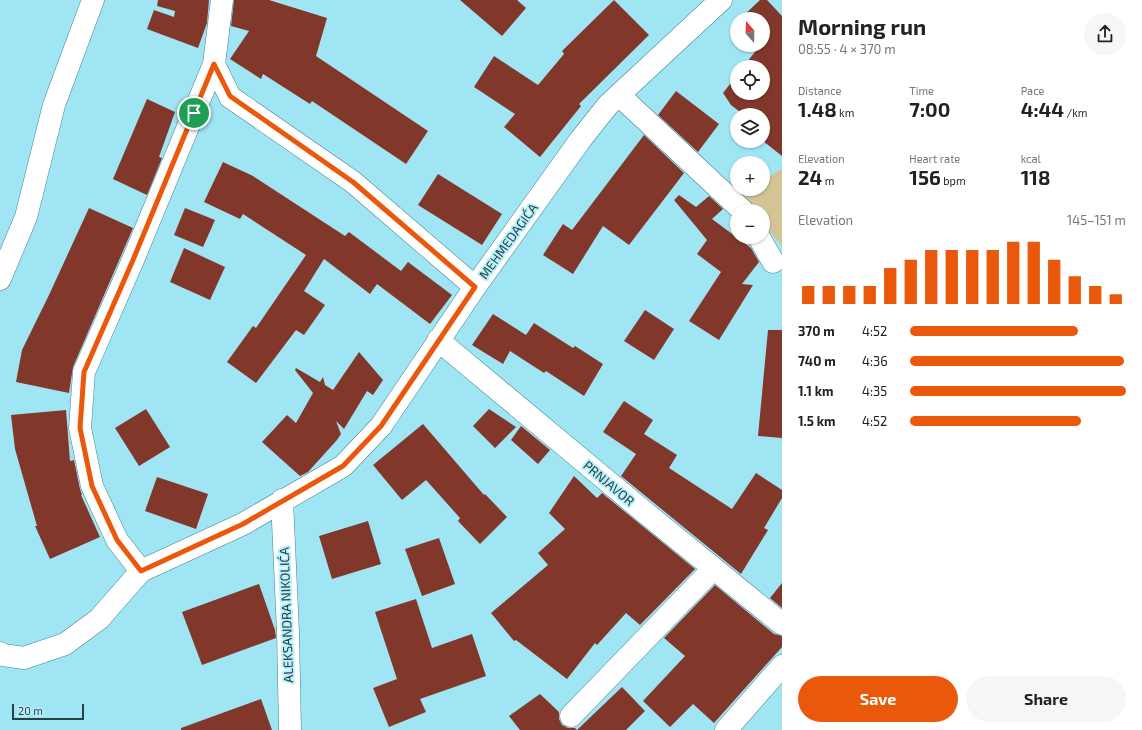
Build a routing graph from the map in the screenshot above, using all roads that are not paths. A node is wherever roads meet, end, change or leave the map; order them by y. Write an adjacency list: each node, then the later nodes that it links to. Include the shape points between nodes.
1 (93, 0): 9 (street, via 54,105 26,217)
2 (222, 0): 4 (street)
3 (721, 0): 5 (street, MEHMEDAGIĆA)
4 (214, 64): 10 (street, via 230,96 353,182); 14 (street, via 84,372 80,428 92,486 117,540)
5 (619, 95): 6 (street); 10 (street, MEHMEDAGIĆA, via 581,139)
6 (736, 204)
7 (763, 244): 8 (street)
8 (773, 262)
9 (0, 279)
10 (475, 287): 11 (street, MEHMEDAGIĆA)
11 (438, 340): 12 (street, MEHMEDAGIĆA, via 381,426 343,466); 13 (street, PRNJAVOR)
12 (282, 500): 14 (street, MEHMEDAGIĆA, via 243,524); 19 (street, ALEKSANDRA NIKOLIĆA)
13 (713, 568): 15 (street, PRNJAVOR); 18 (street)
14 (141, 571): 16 (street, via 99,619 65,644 24,658)
15 (782, 624)
16 (0, 653)
17 (782, 666): 20 (street)
18 (571, 716)
19 (290, 730)
20 (726, 730)

